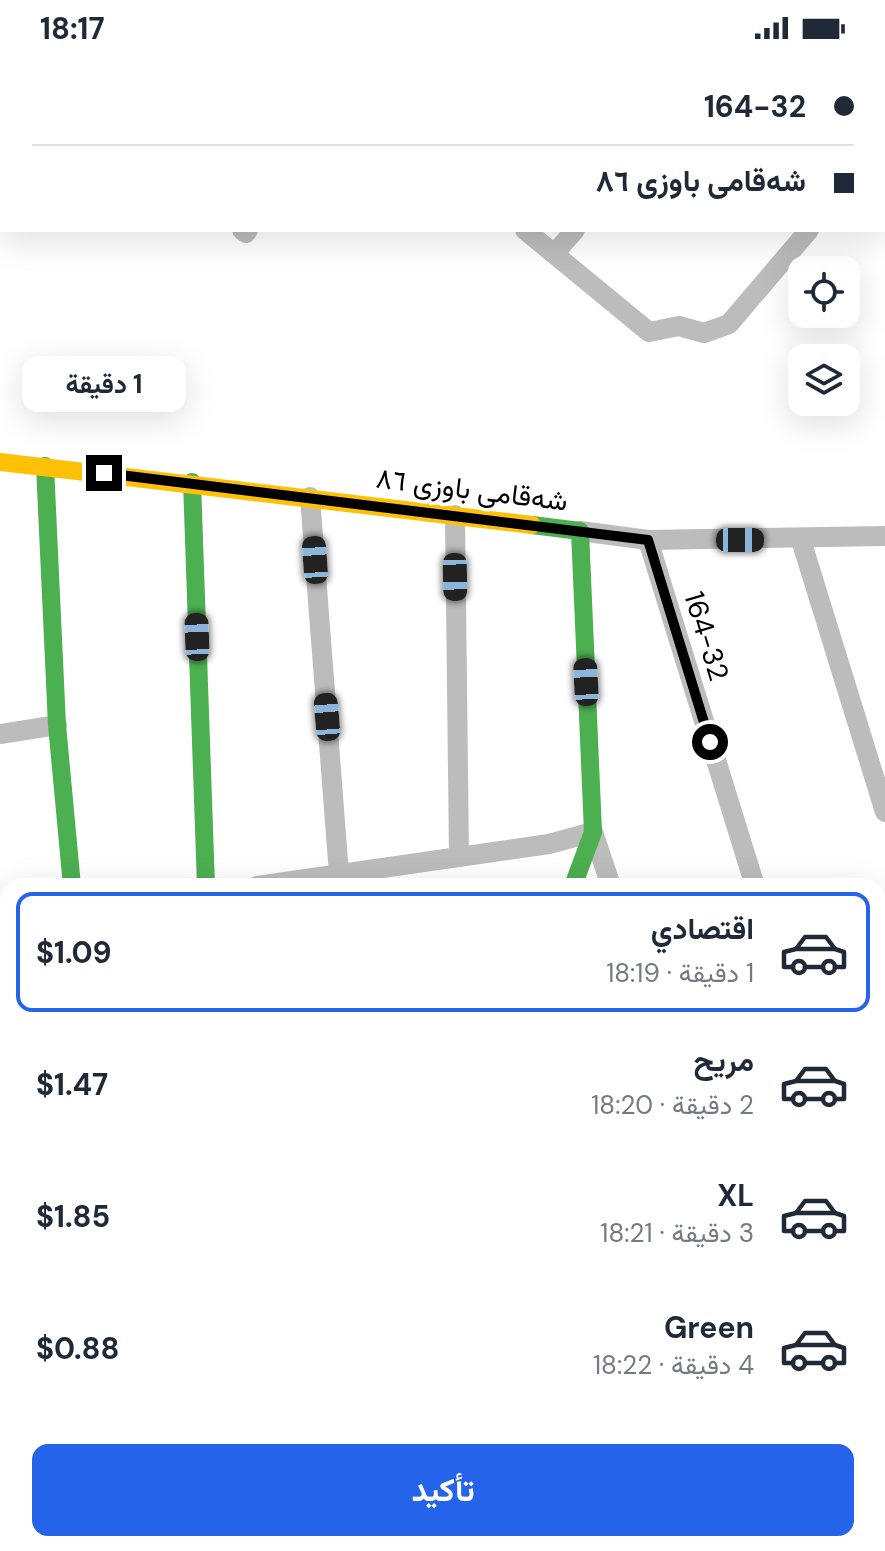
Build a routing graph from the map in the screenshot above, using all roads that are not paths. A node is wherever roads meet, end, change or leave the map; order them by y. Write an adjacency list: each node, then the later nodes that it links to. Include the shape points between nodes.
1 (527, 232): 4 (street)
2 (573, 232): 4 (street)
3 (807, 232): 4 (street, via 729,324 704,333 679,326 649,332)
4 (554, 254)
5 (0, 462): 6 (street, شەقامی باوزی ٨٦)
6 (45, 466): 7 (street, شەقامی باوزی ٨٦); 14 (street)
7 (192, 482): 8 (street, شەقامی باوزی ٨٦); 21 (street)
8 (310, 497): 9 (street, شەقامی باوزی ٨٦); 19 (street)
9 (455, 515): 10 (street, شەقامی باوزی ٨٦); 18 (street)
10 (580, 531): 12 (street); 17 (street, شەقامی باوزی ٨٦)
11 (885, 536): 13 (street)
12 (648, 540): 13 (street); 25 (street, 164-32)
13 (801, 540): 16 (street)
14 (57, 725): 15 (street); 20 (street)
15 (0, 734)
16 (885, 812)
17 (593, 832): 18 (street); 23 (street, شەقامی باوزی ٨٦); 24 (street)
18 (459, 857): 19 (street)
19 (339, 874): 22 (street)
20 (71, 878)
21 (206, 878)
22 (312, 878)
23 (576, 878)
24 (608, 878)
25 (753, 878)

